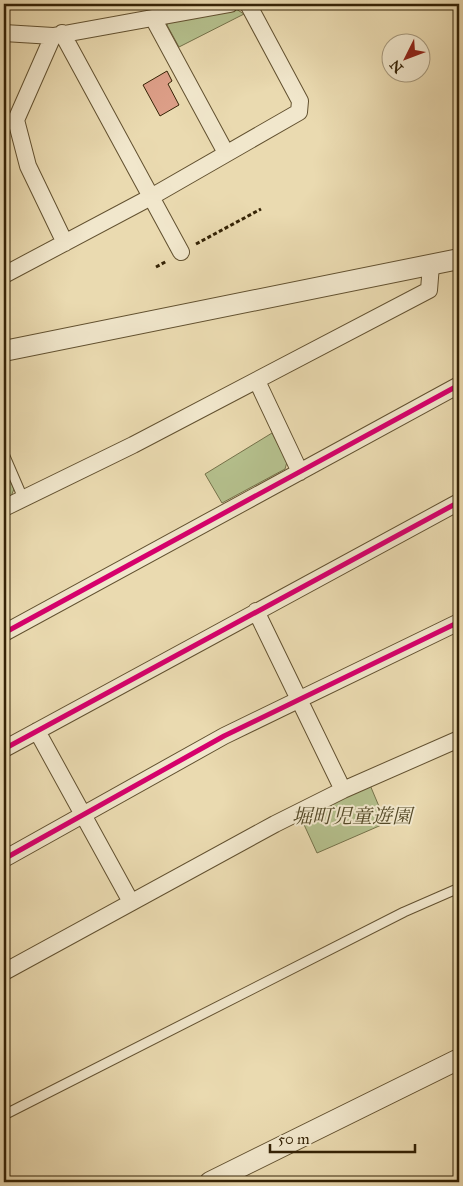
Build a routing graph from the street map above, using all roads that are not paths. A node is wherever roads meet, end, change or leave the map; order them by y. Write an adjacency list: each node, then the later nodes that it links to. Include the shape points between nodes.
1 (230, 4): 3 (street)
2 (248, 4): 6 (street, via 300,101 299,112)
3 (154, 18): 5 (street); 6 (street)
4 (4, 33): 5 (street)
5 (58, 34): 7 (street); 8 (street, via 16,120 28,166)
6 (226, 153): 7 (street)
7 (151, 197): 8 (street); 9 (street)
8 (65, 243): 12 (street)
9 (181, 252)
10 (459, 259): 11 (street)
11 (431, 265): 13 (street); 14 (street, via 429,290)
12 (4, 275)
13 (4, 351)
14 (257, 381): 17 (street); 18 (street)
15 (459, 385): 17 (street)
16 (4, 454): 18 (lane)
17 (300, 472): 23 (street)
18 (23, 498): 20 (street)
19 (459, 502): 21 (street)
20 (4, 508)
21 (256, 611): 24 (street); 25 (street)
22 (459, 622): 24 (street)
23 (4, 633)
24 (299, 700): 28 (street); 29 (street, via 224,736)
25 (37, 731): 27 (street); 29 (street)
26 (459, 739): 28 (street)
27 (4, 749)
28 (344, 790): 32 (street)
29 (82, 815): 30 (street); 32 (street)
30 (4, 859)
31 (459, 888): 35 (lane)
32 (130, 902): 33 (street)
33 (4, 972)
34 (459, 1059): 36 (street)
35 (4, 1115)
36 (210, 1182)

